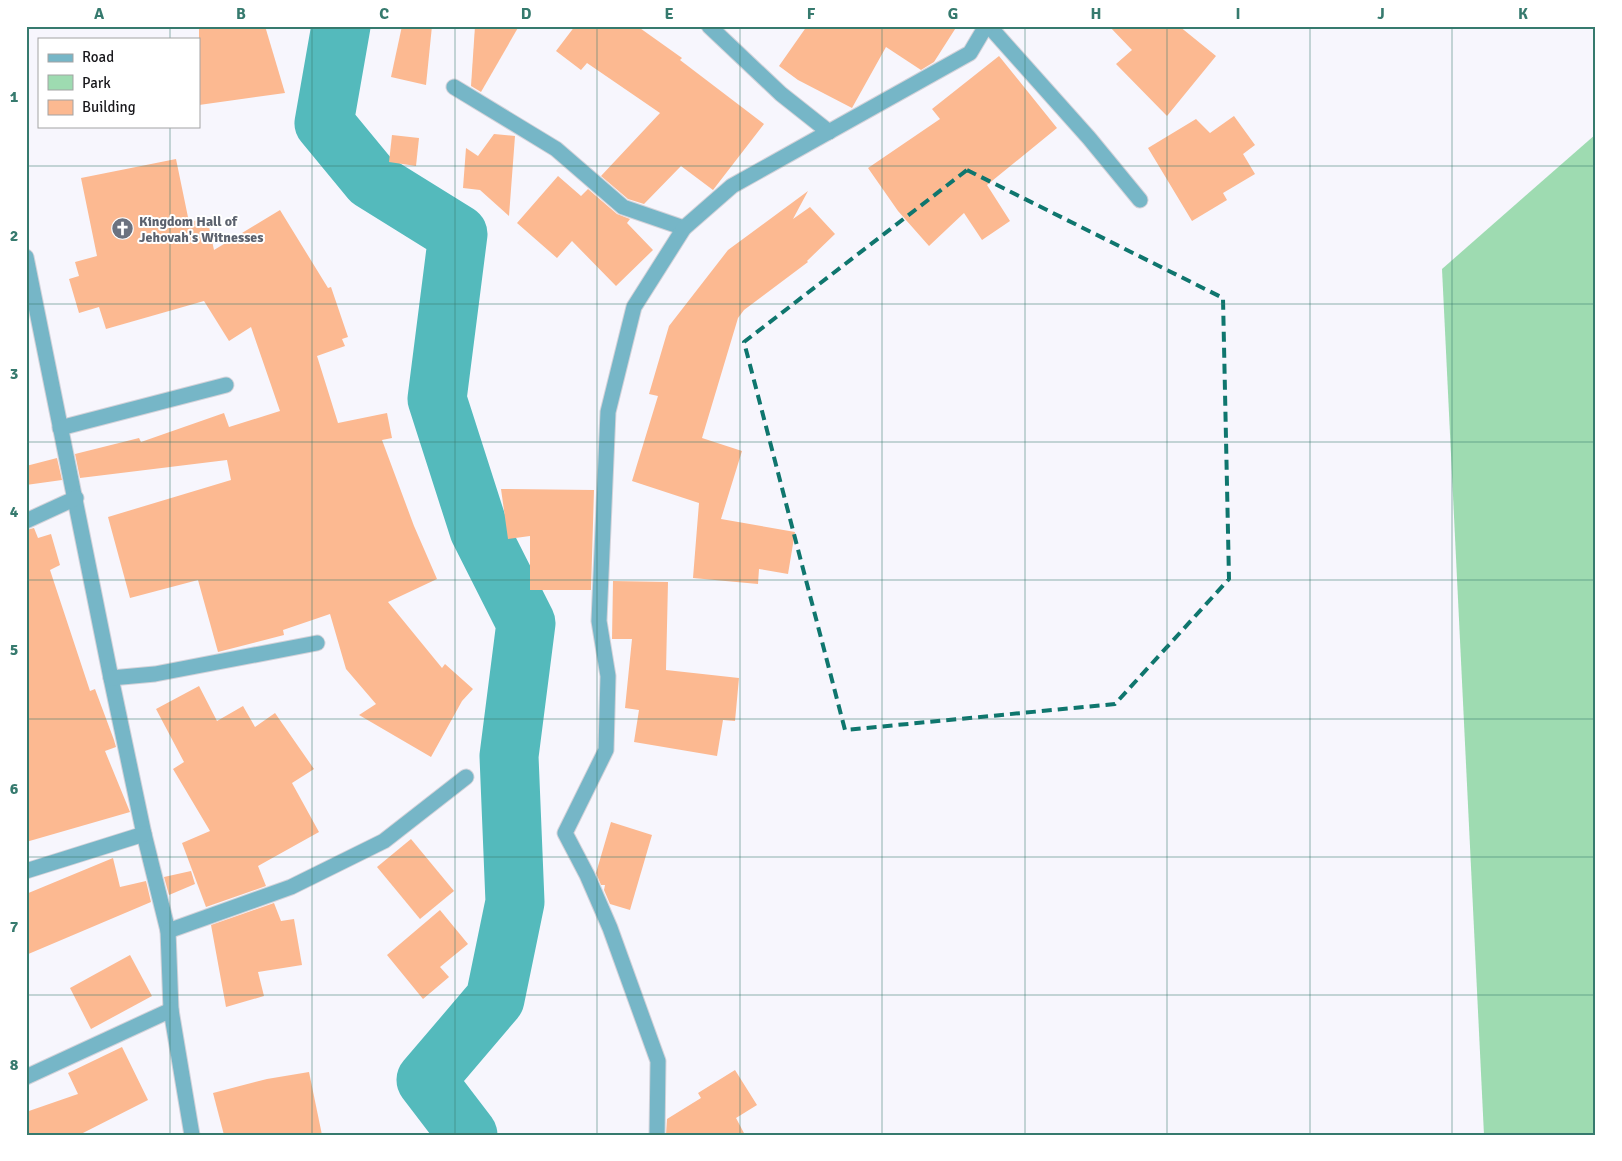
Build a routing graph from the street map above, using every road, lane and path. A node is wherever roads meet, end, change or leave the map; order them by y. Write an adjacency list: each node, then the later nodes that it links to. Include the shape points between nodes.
1 (709, 26): 4 (street, via 781,94)
2 (987, 26): 4 (street, via 970,53); 5 (street, via 1089,138)
3 (454, 86): 6 (street, via 556,149 623,207)
4 (830, 132): 6 (street, via 732,186)
5 (1140, 200)
6 (684, 228): 21 (street, via 634,307 608,412 599,621 608,676 606,750 565,833 610,928 658,1061)
7 (26, 257): 9 (street)
8 (226, 385): 9 (street)
9 (60, 428): 10 (street)
10 (76, 498): 11 (street); 13 (street)
11 (26, 521)
12 (317, 643): 13 (street, via 180,670)
13 (111, 678): 15 (street)
14 (466, 777): 17 (street, via 384,841 290,887)
15 (144, 834): 16 (street); 17 (street)
16 (26, 871)
17 (168, 932): 18 (street)
18 (171, 1010): 19 (street); 20 (street)
19 (26, 1077)
20 (192, 1135)
21 (657, 1135)

